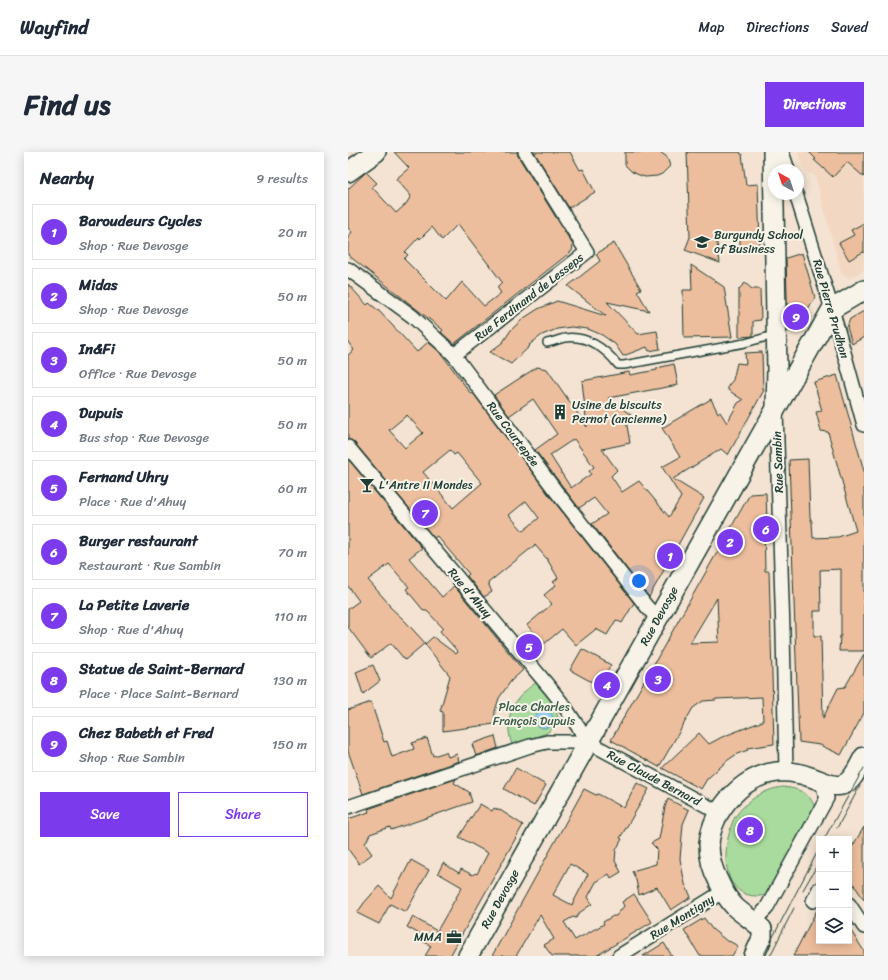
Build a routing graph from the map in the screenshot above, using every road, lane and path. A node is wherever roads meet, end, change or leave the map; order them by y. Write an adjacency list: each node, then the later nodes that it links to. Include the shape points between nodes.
1 (376, 152): 6 (main road)
2 (525, 152): 13 (street, Rue Ferdinand de Lesseps, via 587,252)
3 (773, 152): 11 (main road, Rue Sambin)
4 (782, 152): 5 (street)
5 (786, 164)
6 (348, 172)
7 (798, 200): 10 (street, Rue Pierre Prudhon)
8 (348, 269): 13 (street, Rue Courtepée, via 412,316)
9 (864, 290): 10 (main road)
10 (832, 308): 14 (main road, Rue Devosge); 15 (street, Rue Pierre Prudhon)
11 (777, 335): 12 (lane, via 624,365 618,365 598,345 583,339 566,338); 14 (main road, Rue Sambin)
12 (547, 343)
13 (454, 355): 17 (street, Rue Courtepée, via 555,490)
14 (776, 408): 17 (main road, Rue Devosge); 20 (street, Rue Sambin)
15 (864, 425)
16 (348, 447): 18 (street, Rue d'Ahuy, via 565,706)
17 (658, 618): 18 (main road, Rue Devosge)
18 (588, 742): 22 (street, via 547,742 530,746); 23 (street, Rue Claude Bernard); 28 (main road, Rue Devosge)
19 (864, 757): 21 (main road, via 848,782)
20 (786, 772): 21 (main road, via 808,776); 23 (main road, via 765,775 742,786 732,795)
21 (825, 787): 26 (street, via 827,798 766,909)
22 (348, 807)
23 (720, 813): 24 (main road, via 710,836 709,846 713,870)
24 (724, 891): 29 (street, Rue Montigny); 30 (main road, via 734,906 762,929 762,938)
25 (852, 908): 27 (street)
26 (760, 915)
27 (864, 927)
28 (468, 956)
29 (620, 956)
30 (754, 956)

